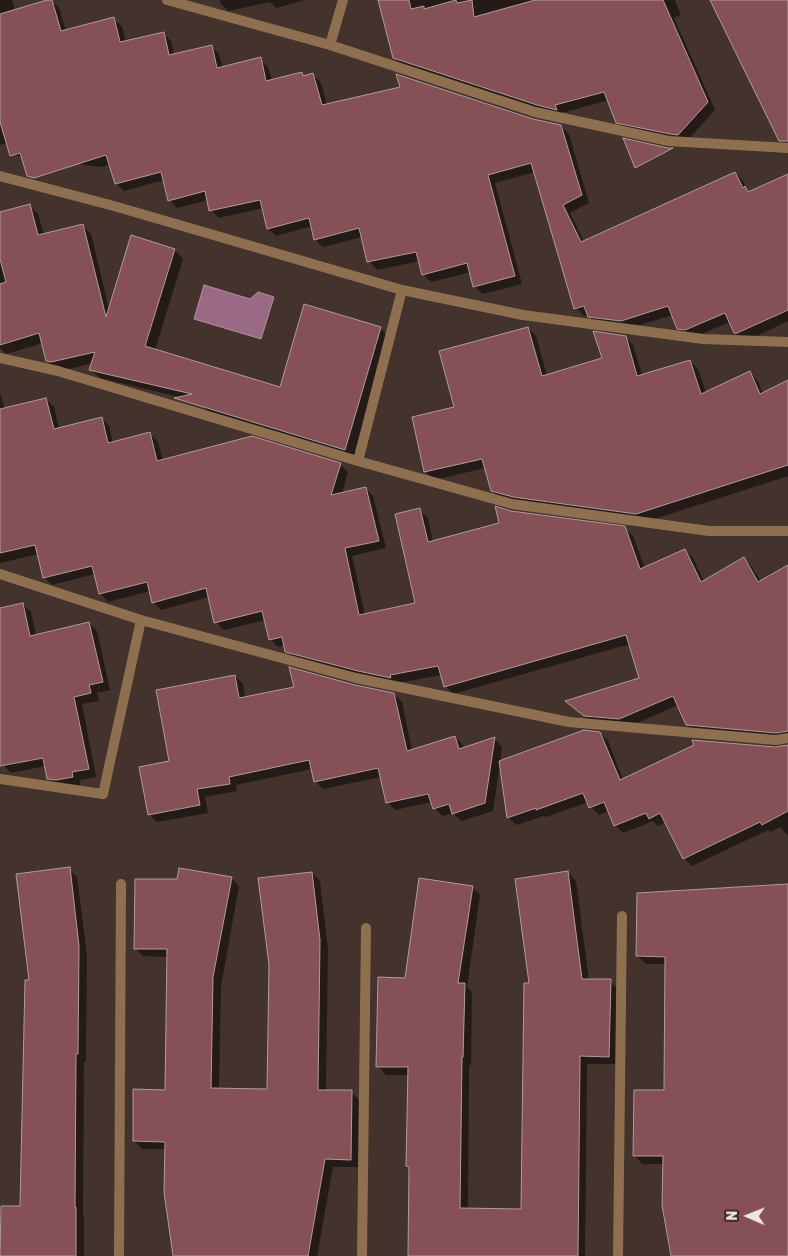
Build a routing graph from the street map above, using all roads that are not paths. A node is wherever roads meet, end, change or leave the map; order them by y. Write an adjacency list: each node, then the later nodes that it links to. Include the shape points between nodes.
1 (166, 0): 3 (lane)
2 (343, 0): 3 (lane)
3 (330, 45): 4 (lane, via 535,112 669,141)
4 (788, 148)
5 (0, 176): 6 (lane)
6 (402, 290): 7 (lane, via 522,315 674,336); 9 (lane)
7 (788, 342)
8 (0, 358): 9 (lane, via 58,371)
9 (358, 461): 10 (lane, via 512,504 709,531)
10 (788, 531)
11 (0, 574): 12 (lane)
12 (141, 620): 13 (lane, via 356,678 570,722 776,740); 14 (lane, via 103,794)
13 (788, 738)
14 (0, 779)
15 (121, 884): 18 (lane)
16 (622, 916): 20 (lane)
17 (366, 928): 19 (lane)
18 (119, 1256)
19 (362, 1256)
20 (618, 1256)

